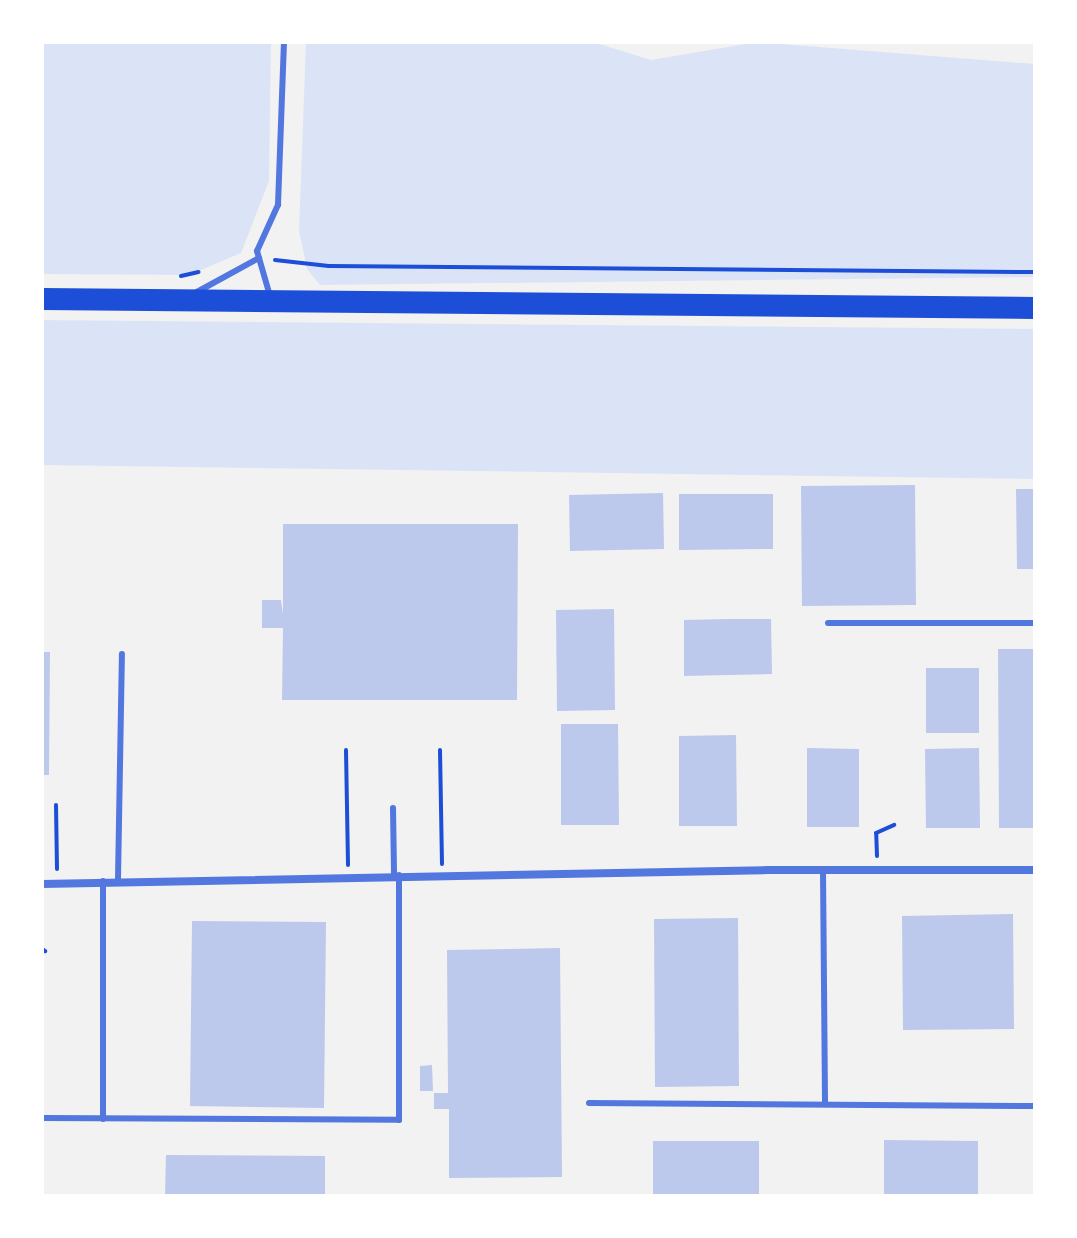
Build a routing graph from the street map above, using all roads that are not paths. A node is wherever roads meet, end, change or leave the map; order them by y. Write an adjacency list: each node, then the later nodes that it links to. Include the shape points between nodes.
1 (284, 42): 2 (lane, via 278,205)
2 (258, 255): 4 (lane); 5 (lane)
3 (42, 299): 4 (highway)
4 (181, 300): 5 (highway)
5 (272, 301): 6 (highway)
6 (1035, 308)
7 (828, 623): 8 (lane)
8 (1035, 623)
9 (122, 654): 14 (lane)
10 (393, 808): 13 (lane)
11 (1035, 870): 12 (street)
12 (823, 871): 13 (street); 18 (lane)
13 (397, 875): 14 (street); 21 (lane, via 399,1120)
14 (118, 879): 15 (street)
15 (103, 881): 16 (street); 21 (lane)
16 (42, 884)
17 (589, 1103): 18 (lane)
18 (825, 1103): 19 (lane)
19 (1035, 1106)
20 (42, 1118): 21 (lane)
21 (103, 1119)

